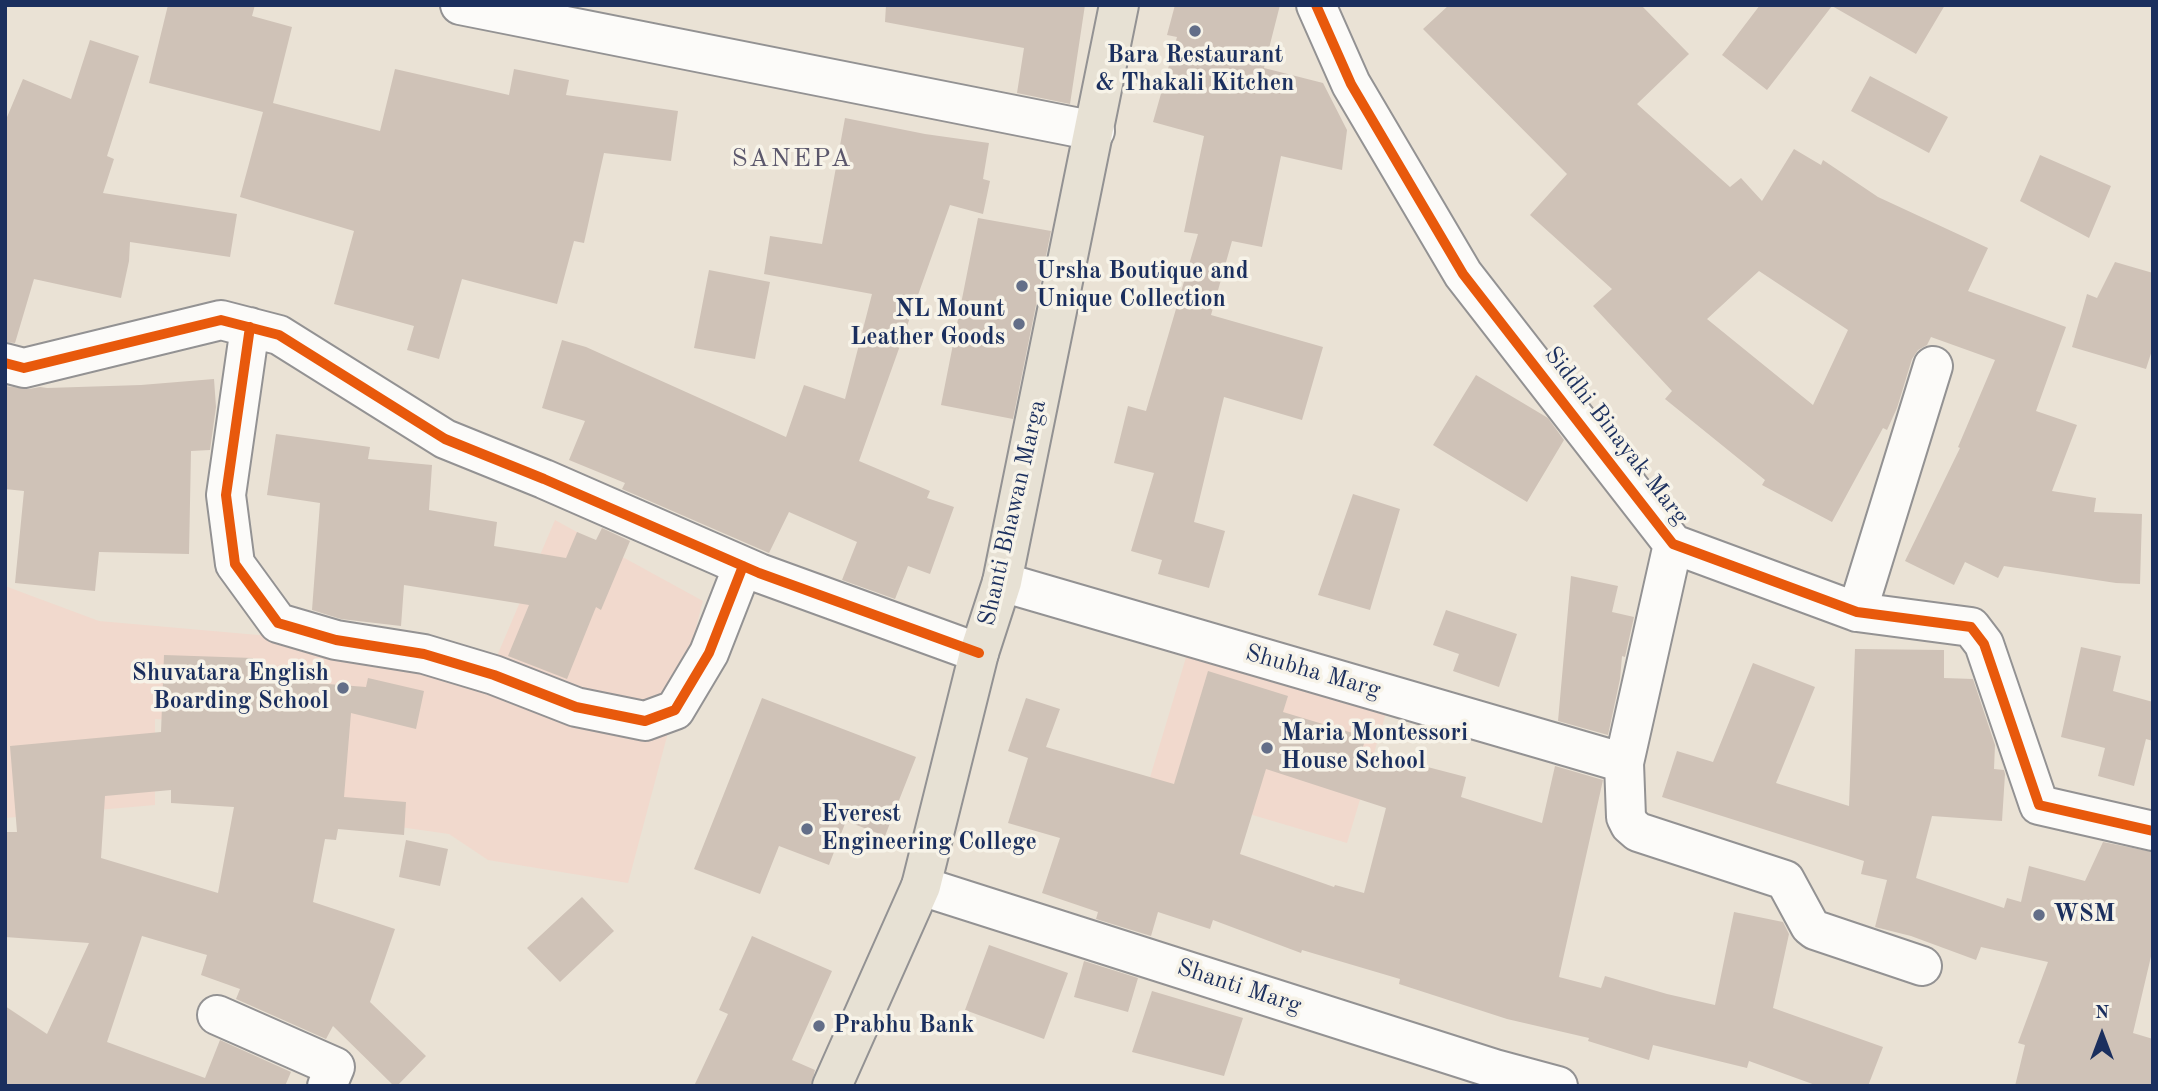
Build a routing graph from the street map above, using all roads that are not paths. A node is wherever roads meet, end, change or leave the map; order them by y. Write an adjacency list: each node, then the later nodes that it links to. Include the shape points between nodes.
1 (460, 5): 4 (street)
2 (1119, 5): 4 (main road, Shanti Bhawan Marga)
3 (1316, 5): 8 (street, Siddhi Binayak Marg, via 1352,85 1463,274)
4 (1095, 131): 10 (main road, Shanti Bhawan Marga)
5 (250, 327): 6 (street, via 221,320 24,368); 9 (street, via 279,335 445,439); 9 (street, via 226,495 235,564 278,623 336,640 424,654 576,707 645,721 675,710 709,653)
6 (5, 363)
7 (1933, 366): 11 (street)
8 (1673, 544): 11 (street, Siddhi Binayak Marg); 13 (street)
9 (743, 566): 12 (street)
10 (1002, 582): 12 (main road, Shanti Bhawan Marga); 13 (street, Shubha Marg)
11 (1857, 612): 14 (street, Siddhi Binayak Marg, via 1971,628 1984,644 2039,806)
12 (979, 653): 15 (main road, Shanti Bhawan Marga)
13 (1624, 763): 16 (street, via 1626,817 1638,832 1785,880 1815,930)
14 (2153, 831)
15 (921, 886): 19 (main road, Shanti Bhawan Marga); 20 (street, Shanti Marg)
16 (1922, 966)
17 (217, 1015): 18 (street, via 334,1067)
18 (327, 1086)
19 (832, 1086)
20 (1558, 1086)

